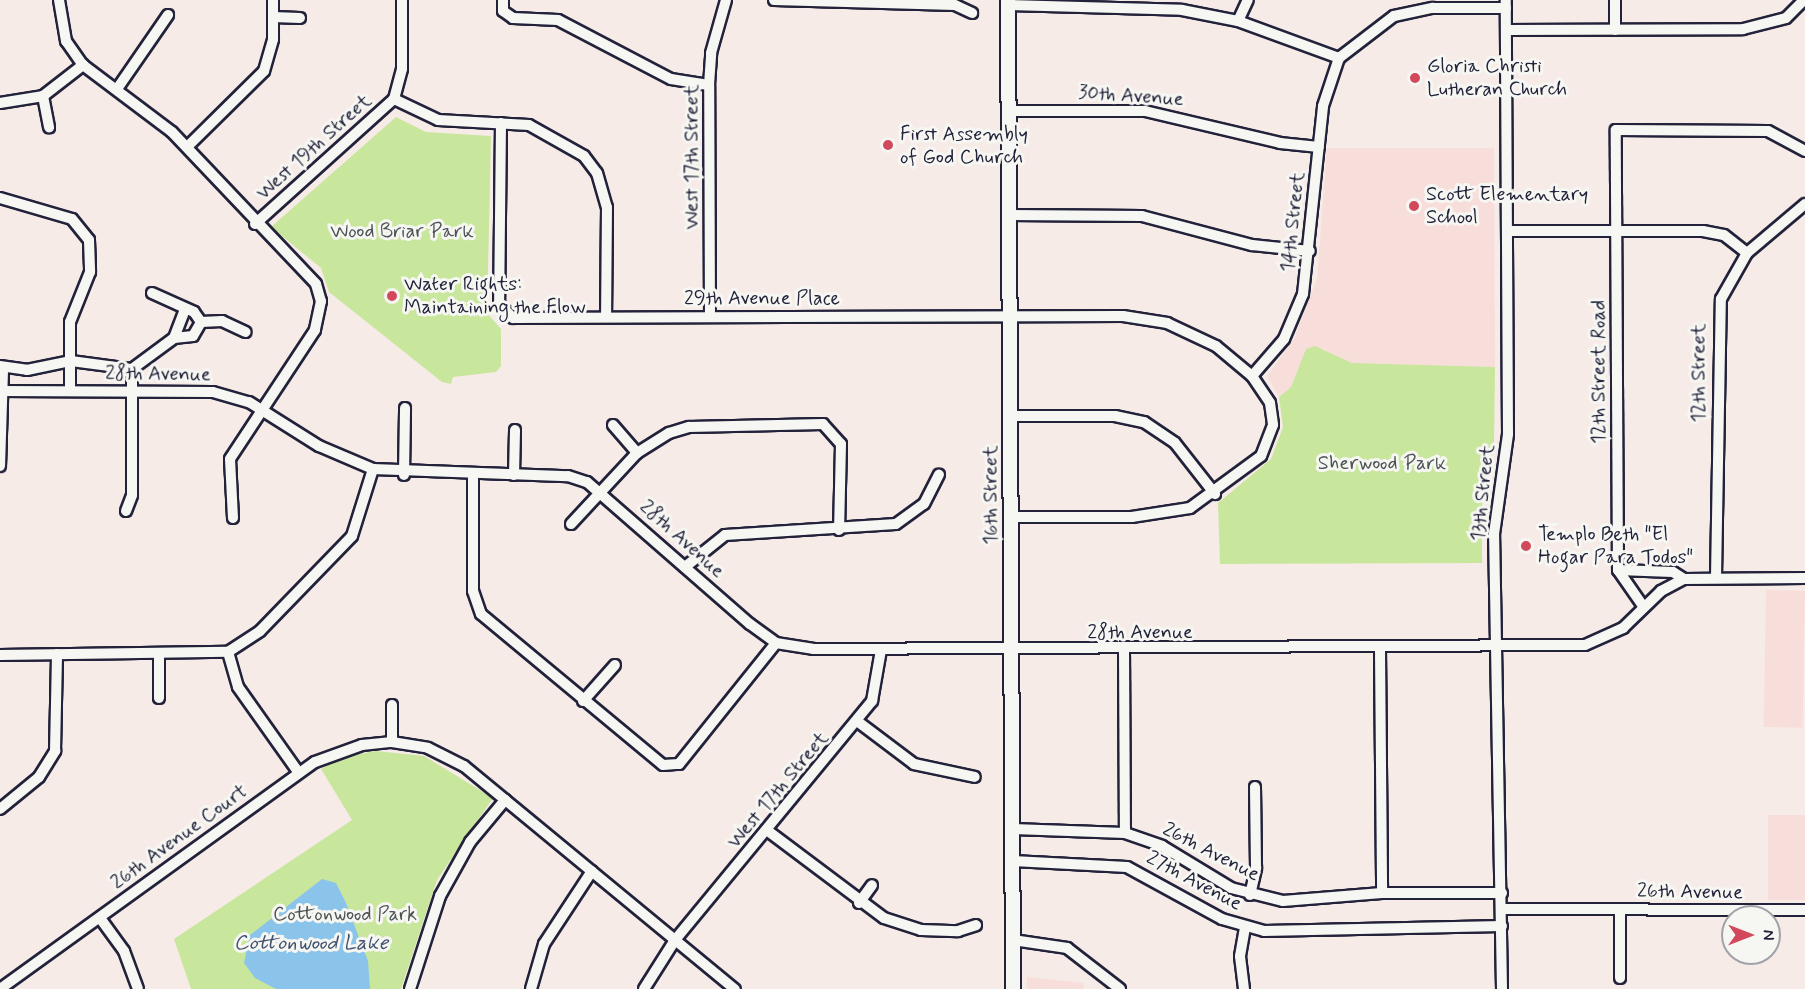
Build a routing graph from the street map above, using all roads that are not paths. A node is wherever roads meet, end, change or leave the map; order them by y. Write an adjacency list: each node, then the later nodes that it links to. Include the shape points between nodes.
1 (59, 0): 21 (street, via 66,40)
2 (273, 0): 15 (street)
3 (402, 0): 25 (street, West 19th Street, via 402,69)
4 (503, 0): 22 (street, via 509,16 558,20 671,80)
5 (726, 0): 22 (street, West 17th Street, via 711,53)
6 (774, 0): 10 (street)
7 (1248, 0): 17 (street)
8 (1615, 0): 19 (street)
9 (1804, 0): 19 (street, via 1786,18 1766,27)
10 (858, 2): 13 (street, via 955,5)
11 (1008, 3): 17 (street, via 1164,8); 27 (main road, 16th Street)
12 (1506, 4): 18 (street, 13th Street); 20 (street, via 1433,8 1394,16)
13 (972, 13)
14 (168, 15): 23 (street)
15 (273, 17): 16 (street); 30 (street, via 264,71)
16 (300, 18)
17 (1238, 21): 20 (street)
18 (1506, 30): 19 (street); 37 (street, 13th Street)
19 (1615, 30)
20 (1339, 57): 31 (street, 14th Street, via 1323,106)
21 (83, 65): 23 (street); 24 (street)
22 (709, 85): 45 (street, West 17th Street)
23 (117, 89): 30 (street)
24 (43, 96): 26 (street); 29 (street)
25 (394, 99): 28 (street, via 438,120); 36 (street, West 19th Street)
26 (0, 103)
27 (1008, 111): 31 (street, 30th Avenue, via 1145,111 1280,143); 35 (main road, 16th Street)
28 (501, 123): 44 (street, via 550,134 576,149 597,173 607,207); 44 (street, 29th Avenue Place, via 500,304 513,318)
29 (49, 127)
30 (187, 147): 36 (street)
31 (1318, 147): 39 (street, 14th Street)
32 (1805, 151): 38 (street, 12th Street Road, via 1768,131 1616,130)
33 (0, 198): 49 (street, via 72,219 89,240 90,272 70,322)
34 (1805, 204): 40 (street, 12th Street)
35 (1009, 215): 39 (street, via 1142,216 1252,245); 43 (main road, 16th Street)
36 (255, 224): 57 (street, West 19th Street, via 308,270 321,301 315,330)
37 (1509, 231): 38 (street); 82 (street, 13th Street, via 1508,434 1494,534)
38 (1616, 231): 40 (street, via 1713,232); 76 (street, 12th Street Road)
39 (1310, 251): 52 (street, 14th Street, via 1296,316)
40 (1747, 253): 77 (street, 12th Street, via 1724,289 1716,323)
41 (152, 293): 42 (street)
42 (184, 312): 46 (street, via 194,312); 48 (street)
43 (1010, 315): 45 (street, 29th Avenue Place); 52 (street, 29th Avenue Place, via 1123,315 1167,323 1216,346); 58 (main road, 16th Street)
44 (606, 316): 45 (street, 29th Avenue Place)
45 (710, 316)
46 (201, 322): 47 (street, via 222,321); 48 (street, 28th Avenue, via 193,336)
47 (246, 332)
48 (174, 338): 51 (street, 28th Avenue)
49 (71, 361): 50 (street, 28th Avenue, via 27,370); 51 (street, 28th Avenue); 53 (street)
50 (1, 367): 55 (street)
51 (132, 369): 54 (street)
52 (1252, 376): 69 (street, 29th Avenue Place, via 1272,410 1270,441)
53 (70, 390): 54 (street, 28th Avenue); 55 (street, 28th Avenue)
54 (131, 390): 57 (street, 28th Avenue, via 213,392); 70 (street, via 132,495)
55 (0, 391): 62 (street)
56 (405, 408): 64 (street)
57 (262, 409): 63 (street, 28th Avenue, via 327,450); 72 (street, West 19th Street, via 230,459)
58 (1010, 416): 69 (street, via 1115,416 1144,422 1175,443); 71 (main road, 16th Street)
59 (613, 425): 61 (street)
60 (515, 430): 66 (street)
61 (637, 453): 68 (street); 74 (street, via 689,427 823,424 841,444)
62 (0, 466)
63 (373, 470): 64 (street, 28th Avenue); 87 (street, via 352,536 260,631)
64 (404, 475): 65 (street, 28th Avenue)
65 (473, 475): 66 (street, 28th Avenue); 93 (street, via 475,602 481,614)
66 (514, 475): 68 (street, 28th Avenue, via 568,476)
67 (939, 475): 74 (street, via 924,504 896,524)
68 (603, 491): 73 (street); 75 (street, 28th Avenue)
69 (1215, 494): 71 (street, via 1167,515)
70 (126, 511)
71 (1010, 517): 84 (main road, 16th Street)
72 (233, 518)
73 (571, 524)
74 (839, 531): 75 (street, via 725,535)
75 (685, 567): 81 (street, 28th Avenue)
76 (1618, 570): 79 (street, via 1673,572); 80 (street)
77 (1716, 577): 78 (street, 28th Avenue); 79 (street, 28th Avenue)
78 (1805, 578)
79 (1684, 579): 80 (street, 28th Avenue)
80 (1643, 606): 82 (street, 28th Avenue, via 1623,628 1585,645)
81 (776, 643): 83 (street, 28th Avenue); 93 (street, via 679,764 668,766)
82 (1500, 647): 86 (street, 28th Avenue); 108 (street, 13th Street)
83 (881, 650): 84 (street, 28th Avenue); 95 (street, West 17th Street, via 877,689)
84 (1011, 650): 85 (street, 28th Avenue); 102 (main road, 16th Street)
85 (1124, 650): 86 (street, 28th Avenue); 104 (street)
86 (1380, 650): 109 (street)
87 (228, 651): 89 (street); 97 (street, via 238,687)
88 (57, 654): 89 (street); 90 (street); 101 (street, via 55,751 39,777)
89 (159, 654): 92 (street)
90 (0, 655)
91 (615, 665): 93 (street)
92 (159, 698)
93 (583, 701)
94 (392, 705): 96 (street)
95 (857, 721): 98 (street, via 914,764); 103 (street, West 17th Street)
96 (392, 742): 97 (street, 26th Avenue Court, via 338,752); 100 (street, 26th Avenue Court, via 446,755)
97 (299, 773): 115 (street, 26th Avenue Court)
98 (975, 777)
99 (1256, 787): 110 (street, via 1256,868)
100 (505, 800): 106 (street, 26th Avenue Court); 124 (street, via 470,842 440,897)
101 (0, 809)
102 (1012, 829): 104 (street, 26th Avenue); 105 (main road, 16th Street)
103 (768, 831): 111 (street); 119 (street, West 17th Street)
104 (1125, 833): 110 (street, 26th Avenue, via 1162,846)
105 (1013, 861): 118 (street, 27th Avenue, via 1127,867); 120 (main road, 16th Street)
106 (592, 871): 119 (street, 26th Avenue Court); 125 (street, via 544,944)
107 (872, 885): 111 (street)
108 (1502, 893): 109 (street, 26th Avenue); 112 (street, 13th Street)
109 (1382, 894): 110 (street, 26th Avenue, via 1294,902)
110 (1250, 895)
111 (859, 903): 116 (street, via 891,922 921,930 958,931)
112 (1502, 909): 113 (street, 26th Avenue); 117 (street, 13th Street)
113 (1620, 909): 114 (street, 26th Avenue); 121 (street)
114 (1805, 910)
115 (100, 918): 122 (street, 26th Avenue Court); 123 (street, via 124,951)
116 (976, 925)
117 (1502, 926): 118 (street, 27th Avenue, via 1366,926 1307,933); 131 (street, 13th Street)
118 (1245, 928): 130 (street, via 1240,956)
119 (675, 940): 126 (street, West 17th Street); 127 (street, 26th Avenue Court)
120 (1013, 940): 128 (main road, 16th Street); 129 (street, via 1067,948)
121 (1620, 978)
122 (0, 989)
123 (138, 989)
124 (410, 989)
125 (531, 989)
126 (644, 989)
127 (735, 989)
128 (1013, 989)
129 (1120, 989)
130 (1244, 989)
131 (1502, 989)

